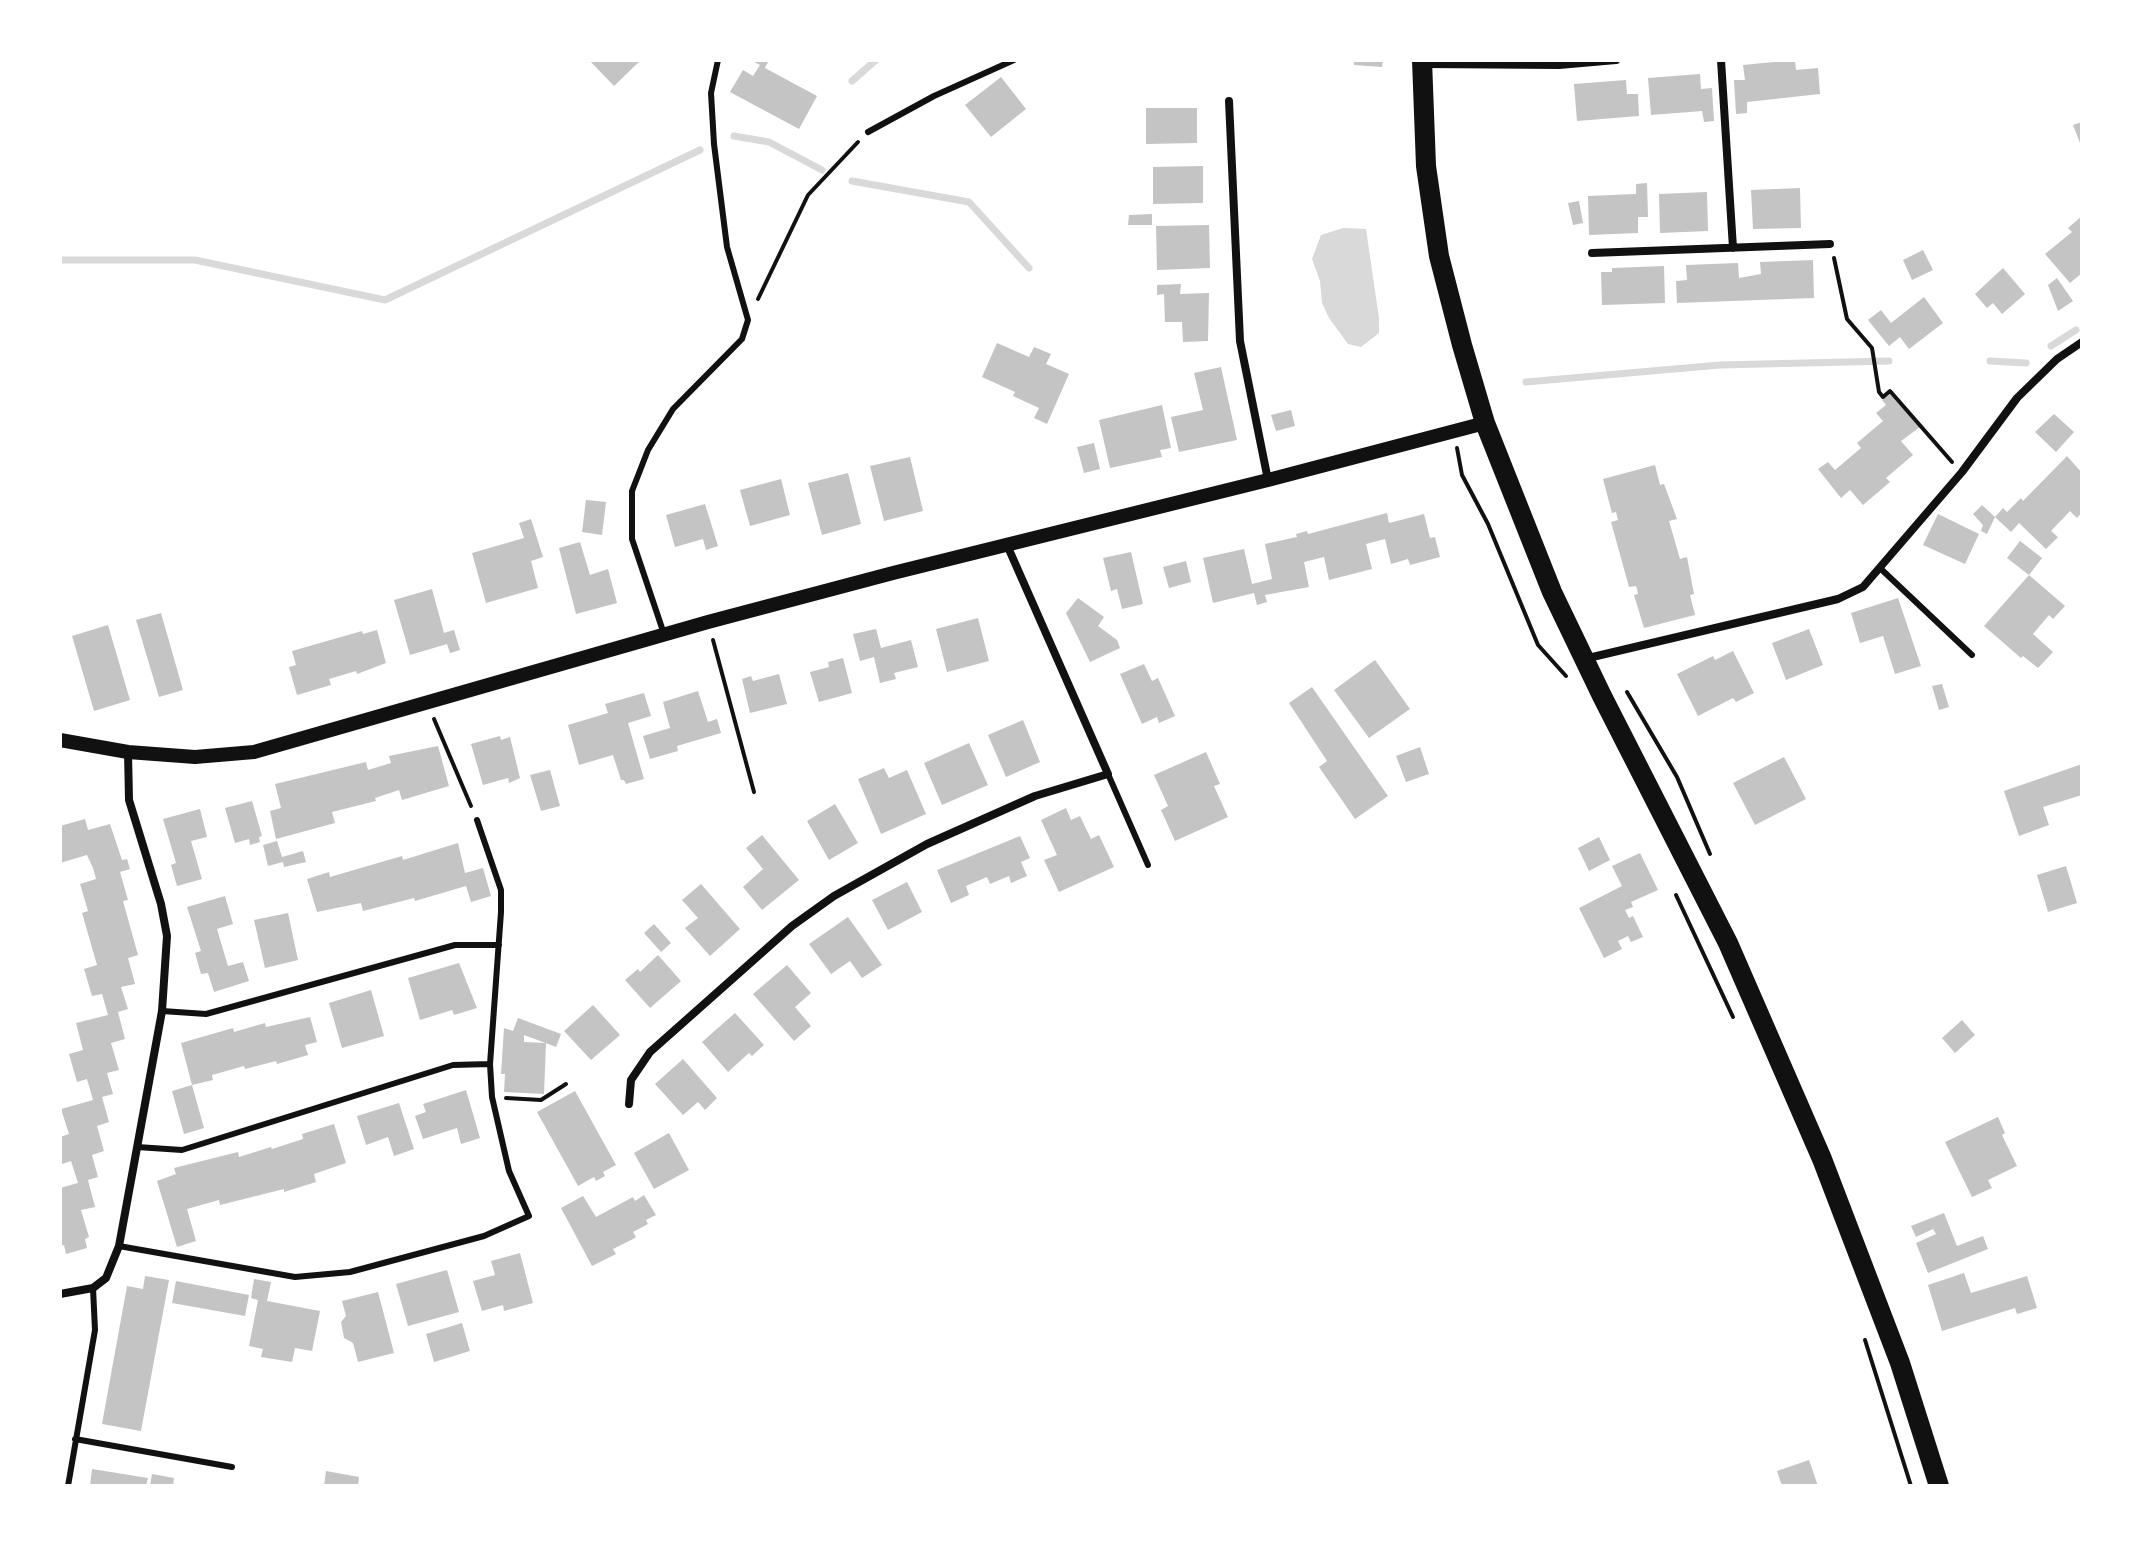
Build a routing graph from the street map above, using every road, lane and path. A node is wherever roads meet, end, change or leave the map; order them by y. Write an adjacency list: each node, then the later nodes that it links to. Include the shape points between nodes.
1 (718, 60): 11 (lane, via 711,93 714,144 727,247)
2 (1014, 60): 7 (lane)
3 (1616, 60): 5 (street, via 1559,65)
4 (1721, 60): 9 (street)
5 (1422, 62): 13 (main road, via 1426,166 1439,256)
6 (1229, 101): 16 (street, via 1240,341)
7 (868, 132): 11 (path, via 808,195)
8 (1830, 244): 9 (street); 15 (path, via 1847,319 1872,348 1879,392 1883,397 1890,391)
9 (1733, 248): 10 (street)
10 (1592, 253)
11 (748, 320): 20 (lane, via 742,339 673,409 648,450 632,491 632,539)
12 (2082, 342): 15 (street, via 2017,398)
13 (1485, 423): 14 (street); 22 (main road)
14 (1454, 429): 16 (street); 23 (path, via 1462,475 1538,645)
15 (1962, 472): 18 (street)
16 (1268, 480): 17 (street)
17 (1007, 545): 19 (street); 27 (street)
18 (1881, 569): 21 (lane); 22 (street, via 1863,587 1838,599)
19 (708, 622): 20 (street); 28 (path)
20 (664, 634): 24 (street)
21 (1972, 655)
22 (1583, 659): 48 (main road, via 1728,943 1822,1159 1900,1363)
23 (1572, 686)
24 (427, 704): 26 (street, via 254,752 195,757); 29 (path)
25 (60, 740): 26 (street)
26 (128, 752): 33 (street, via 129,800 167,936)
27 (1108, 774): 30 (lane); 38 (street, via 1035,796 927,844 834,896 792,926 650,1052 631,1080)
28 (754, 792)
29 (477, 820): 32 (lane, via 501,890)
30 (1148, 865)
31 (1674, 892): 34 (path)
32 (499, 945): 33 (lane, via 455,945 206,1014); 35 (lane)
33 (162, 1011): 39 (street)
34 (1735, 1021)
35 (490, 1064): 39 (lane, via 453,1065 182,1150); 40 (lane, via 509,1171 529,1216 484,1236 350,1272 295,1277)
36 (566, 1084): 37 (path, via 541,1100)
37 (517, 1099)
38 (629, 1104)
39 (137, 1147): 40 (street)
40 (119, 1246): 41 (street, via 106,1278)
41 (93, 1288): 42 (street); 44 (lane, via 95,1330)
42 (60, 1294)
43 (1864, 1338): 47 (path)
44 (75, 1439): 45 (lane); 46 (lane)
45 (232, 1467)
46 (68, 1486)
47 (1911, 1486)
48 (1939, 1486)

